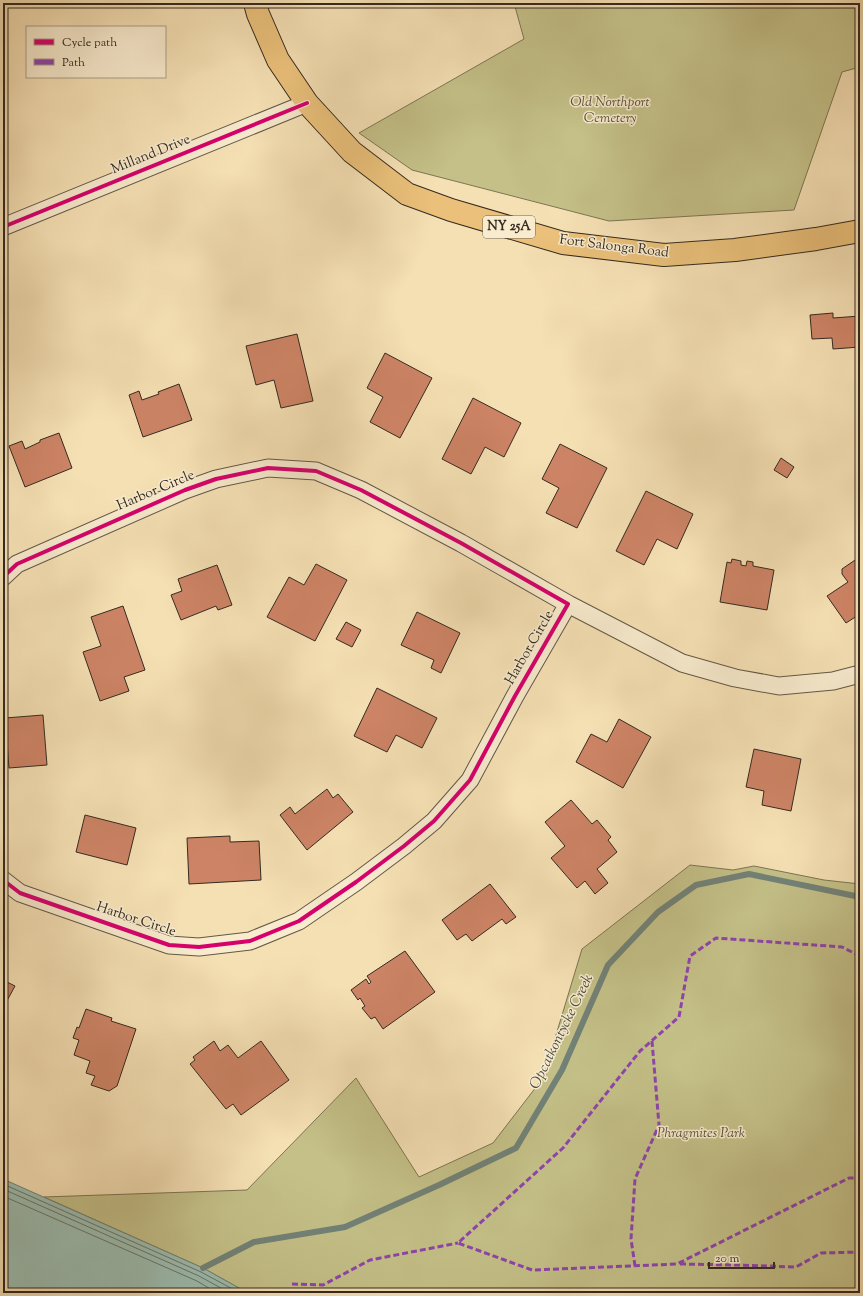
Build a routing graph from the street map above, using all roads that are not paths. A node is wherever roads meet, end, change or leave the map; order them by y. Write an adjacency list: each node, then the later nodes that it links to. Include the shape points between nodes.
1 (255, 3): 2 (main road, Fort Salonga Road / NY 25A, via 278,60)
2 (307, 103): 3 (street, Milland Drive); 4 (main road, Fort Salonga Road / NY 25A, via 352,152 406,194 563,243 664,255 735,250)
3 (3, 227)
4 (860, 231)
5 (3, 578): 6 (street, Harbor Circle, via 17,564 185,490 216,479 268,468 316,471 362,490)
6 (568, 604): 7 (street, Harbor Circle, via 682,663 735,678 779,686 833,681); 8 (street, Harbor Circle, via 470,780 434,821 404,846 299,922 250,940 199,947 169,945 20,893)
7 (860, 674)
8 (3, 880)

